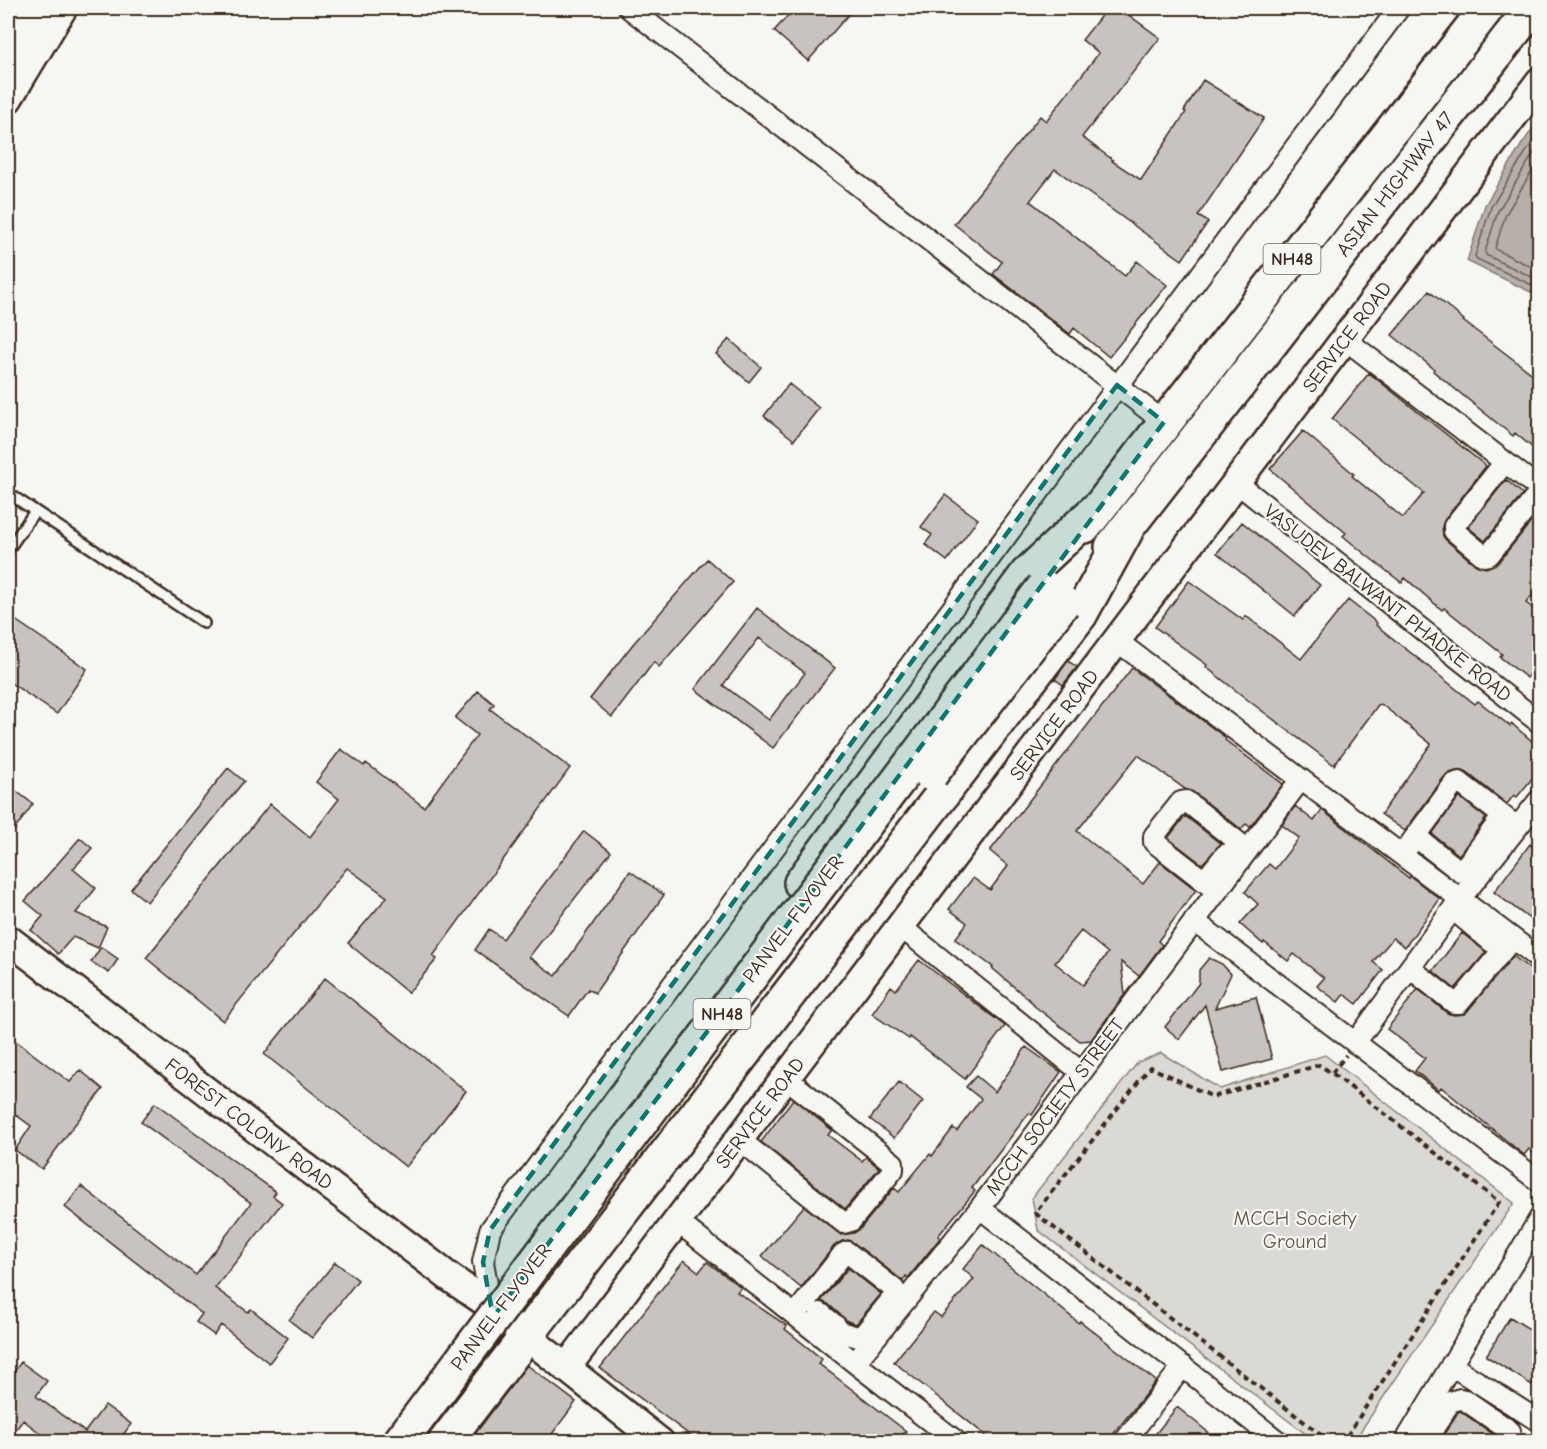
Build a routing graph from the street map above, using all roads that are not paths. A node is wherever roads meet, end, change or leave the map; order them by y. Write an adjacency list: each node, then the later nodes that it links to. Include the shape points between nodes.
1 (34, 8): 7 (street)
2 (63, 8): 9 (street)
3 (629, 8): 11 (street)
4 (1399, 8): 11 (street)
5 (1487, 8): 12 (highway, ASIAN HIGHWAY 47 / NH48)
6 (1523, 19): 19 (highway, ASIAN HIGHWAY 47 / NH48)
7 (8, 51)
8 (1539, 81): 10 (street, SERVICE ROAD)
9 (8, 99)
10 (1346, 340): 13 (street); 14 (street, SERVICE ROAD)
11 (1117, 385): 12 (street); 50 (street, via 490,1230 483,1262)
12 (1164, 422): 17 (highway, ASIAN HIGHWAY 47 / NH48)
13 (1504, 462): 15 (street); 15 (street, via 1454,526 1454,531 1484,556 1489,555)
14 (1237, 483): 23 (street, SERVICE ROAD); 24 (street, VASUDEV BALWANT PHADKE ROAD)
15 (1539, 490)
16 (8, 493): 18 (lane)
17 (1097, 509): 21 (highway, PANVEL FLYOVER / NH48); 50 (highway, via 1027,574)
18 (35, 512): 20 (lane); 22 (lane)
19 (1126, 531): 21 (highway, PANVEL FLYOVER / NH48); 53 (highway, via 1080,615)
20 (8, 550)
21 (1054, 595): 65 (highway, PANVEL FLYOVER / NH48, bridge); 66 (highway, PANVEL FLYOVER / NH48, bridge)
22 (204, 623)
23 (1118, 641): 25 (street); 36 (street, SERVICE ROAD)
24 (1539, 723)
25 (1301, 779): 30 (street); 31 (street, MCCH SOCIETY STREET)
26 (1539, 799): 28 (street)
27 (1497, 824): 32 (street)
28 (1517, 827): 29 (street, via 1459,782); 34 (street)
29 (1416, 837): 30 (street); 32 (street)
30 (1402, 855): 34 (street)
31 (1243, 856): 33 (street, MCCH SOCIETY STREET); 33 (street, via 1186,801 1181,802 1154,836 1154,842)
32 (1461, 872): 34 (street)
33 (1211, 886): 35 (street, MCCH SOCIETY STREET)
34 (1457, 911): 38 (street); 40 (street)
35 (1194, 921): 41 (street); 42 (street, MCCH SOCIETY STREET)
36 (901, 927): 42 (street); 43 (street, SERVICE ROAD)
37 (8, 939): 50 (street, FOREST COLONY ROAD)
38 (1501, 945): 39 (street); 40 (street, via 1459,1003)
39 (1539, 959)
40 (1410, 968): 41 (street)
41 (1355, 1043): 45 (street)
42 (1081, 1072): 46 (street, MCCH SOCIETY STREET)
43 (786, 1078): 44 (street, SERVICE ROAD); 44 (street, via 893,1163 893,1170 851,1221 844,1223)
44 (740, 1140): 48 (street, SERVICE ROAD)
45 (1539, 1182)
46 (980, 1208): 49 (street); 57 (street, MCCH SOCIETY STREET)
47 (1539, 1218): 56 (street)
48 (678, 1222): 52 (street); 58 (street, SERVICE ROAD)
49 (897, 1301): 52 (street, via 894,1289 847,1252); 54 (street, via 863,1335 844,1333); 55 (street)
50 (491, 1306): 53 (street); 64 (highway)
51 (820, 1313): 54 (street, via 836,1326)
52 (795, 1315): 54 (street)
53 (526, 1336): 58 (street); 67 (highway)
54 (830, 1343): 55 (street)
55 (855, 1363): 69 (street)
56 (1451, 1365): 59 (street); 62 (street)
57 (1183, 1366): 70 (street); 71 (street, MCCH SOCIETY STREET)
58 (566, 1368): 68 (street)
59 (1497, 1395): 60 (street); 61 (street)
60 (1485, 1414): 62 (street, via 1460,1399 1450,1402); 63 (street)
61 (1531, 1417): 63 (street)
62 (1429, 1421): 72 (street)
63 (1507, 1436)
64 (388, 1442)
65 (400, 1442)
66 (416, 1442)
67 (446, 1442)
68 (660, 1442)
69 (957, 1442)
70 (1124, 1442)
71 (1279, 1442)
72 (1406, 1442)

